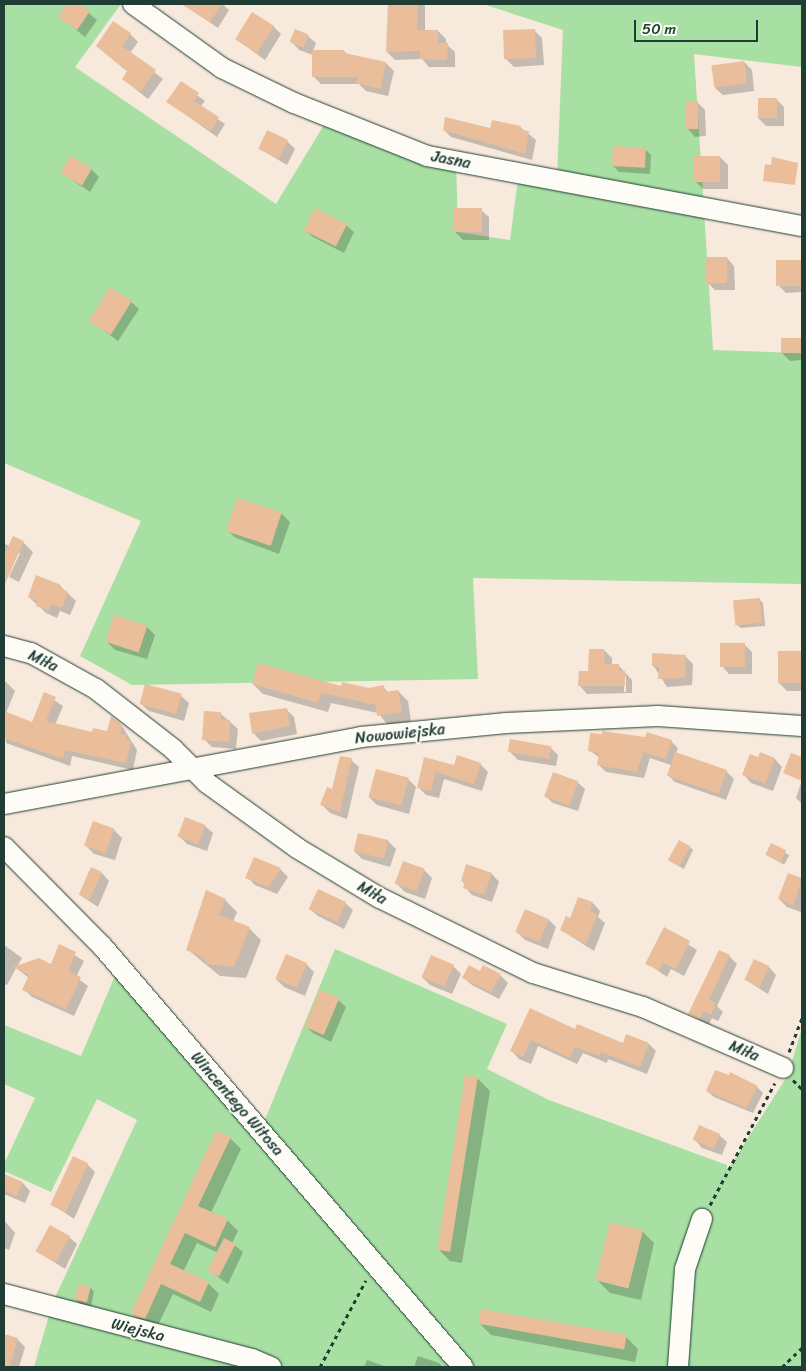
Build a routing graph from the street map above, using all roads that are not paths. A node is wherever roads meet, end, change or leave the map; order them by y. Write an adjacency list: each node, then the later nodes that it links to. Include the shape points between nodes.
1 (132, 4): 2 (street, Jasna, via 222,68 294,103 427,156)
2 (802, 226)
3 (4, 646): 5 (street, Miła, via 32,653 96,689 135,717)
4 (802, 726): 5 (street, Nowowiejska, via 658,716 506,723 361,737)
5 (194, 769): 6 (street, Nowowiejska); 8 (street, Miła, via 207,784 289,843 380,898 533,973 643,1008)
6 (4, 804)
7 (4, 847): 12 (street, Wincentego Witosa, via 102,946)
8 (783, 1068)
9 (702, 1219): 13 (street, via 684,1269)
10 (4, 1294): 11 (street, Wiejska, via 252,1359)
11 (271, 1367)
12 (463, 1367)
13 (678, 1367)

